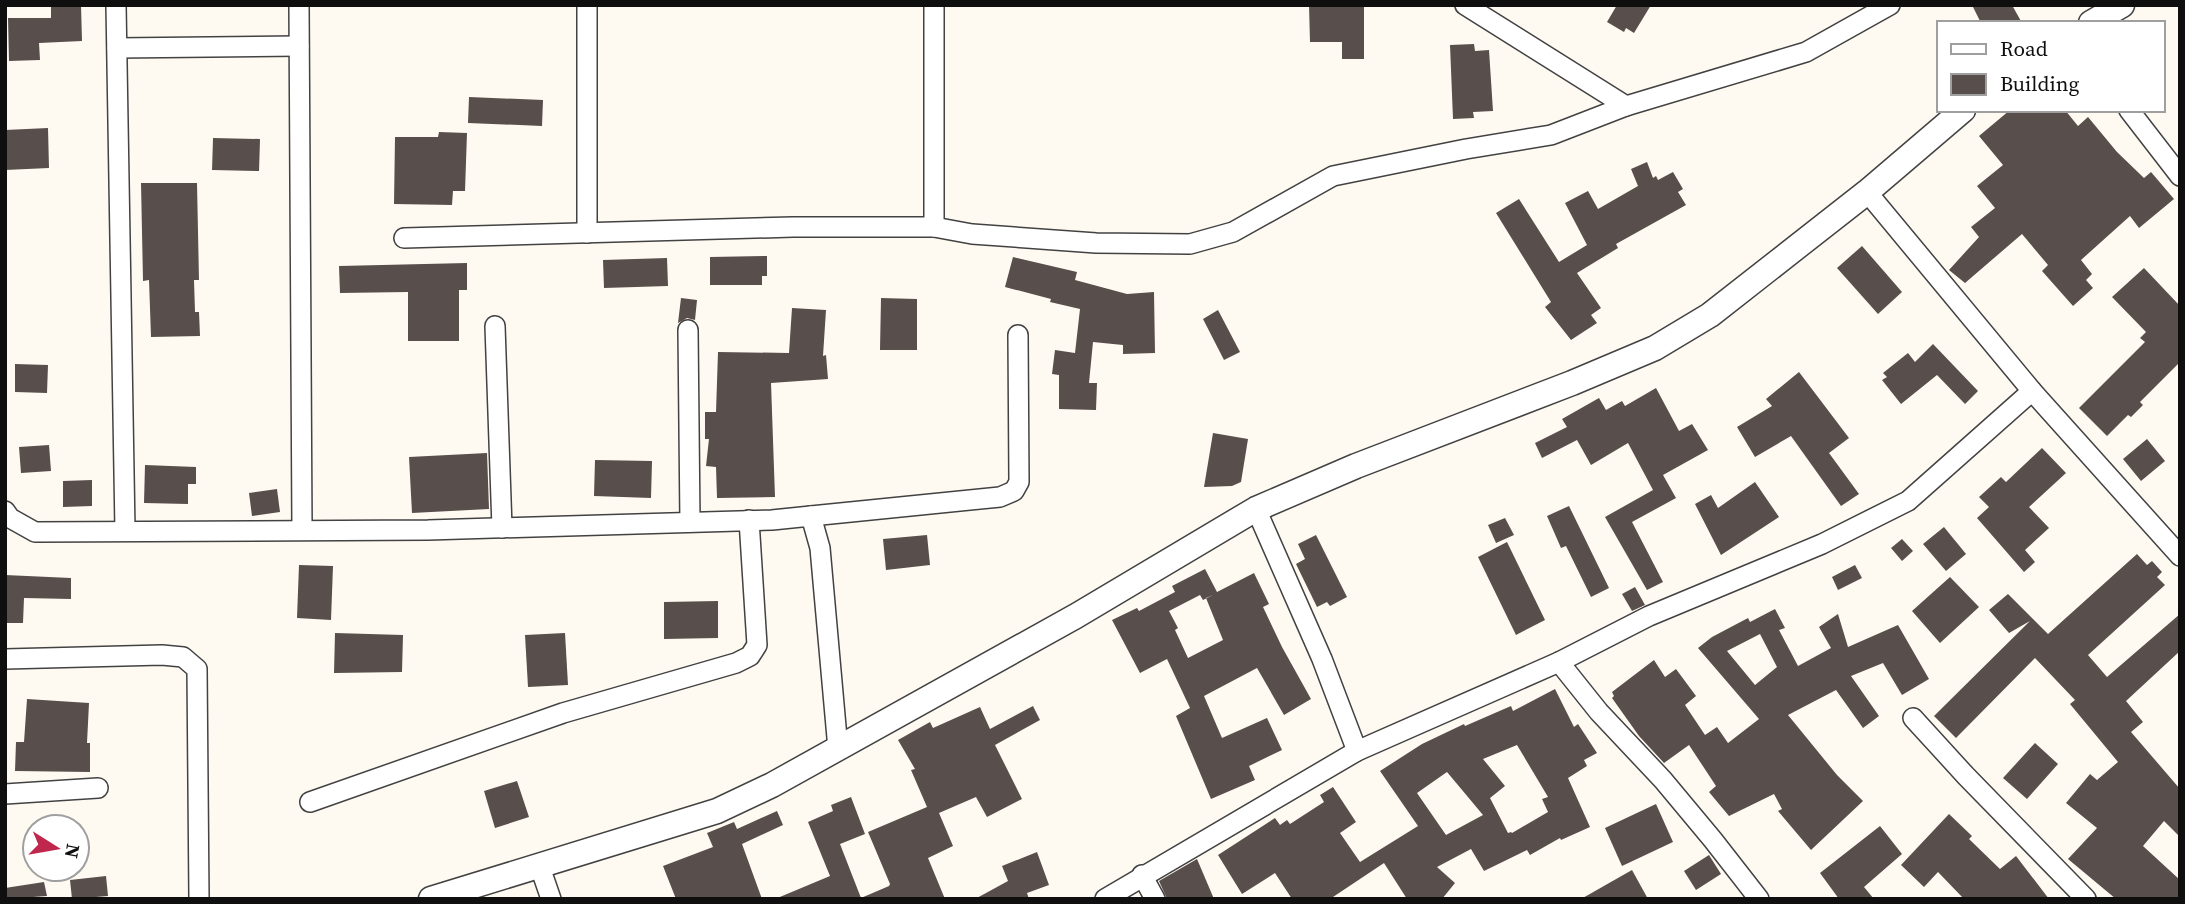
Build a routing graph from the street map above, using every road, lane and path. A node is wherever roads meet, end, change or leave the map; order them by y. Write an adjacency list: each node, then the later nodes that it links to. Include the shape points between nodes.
1 (116, 5): 10 (street)
2 (299, 5): 9 (street)
3 (587, 5): 17 (street)
4 (934, 5): 16 (street)
5 (1465, 5): 11 (street)
6 (1890, 5): 11 (street, via 1806,52)
7 (2122, 5): 8 (street)
8 (2094, 21)
9 (299, 46): 10 (street); 29 (street)
10 (117, 48): 30 (street)
11 (1626, 106): 16 (street, via 1551,135 1333,176 1233,232 1191,244 1082,242)
12 (1961, 112): 15 (street)
13 (2131, 112): 14 (street)
14 (2180, 176)
15 (1867, 192): 22 (street); 23 (street, via 1710,315 1655,348)
16 (934, 227): 17 (street)
17 (587, 233): 18 (street)
18 (404, 237)
19 (495, 326): 28 (street)
20 (688, 330): 27 (street)
21 (1018, 335): 25 (street, via 1019,482 1014,491 1000,497)
22 (2032, 391): 31 (street); 33 (street, via 1908,502 1822,544 1649,616)
23 (1256, 509): 35 (street); 36 (street)
24 (5, 511): 30 (street, via 35,532)
25 (811, 516): 26 (street); 35 (street, via 820,548)
26 (749, 520): 27 (street); 39 (street, via 757,645 750,656 564,713)
27 (690, 522): 28 (street)
28 (502, 528): 29 (street)
29 (302, 530): 30 (street)
30 (125, 531)
31 (2180, 556)
32 (5, 659): 42 (street, via 162,655 183,657 197,669)
33 (1559, 662): 36 (street); 47 (street, via 1713,839)
34 (1913, 718): 48 (street)
35 (838, 749): 40 (street, via 717,811)
36 (1357, 751): 41 (street)
37 (98, 788): 38 (street)
38 (5, 794)
39 (310, 802)
40 (540, 867): 43 (street); 44 (street)
41 (1142, 876): 45 (street); 46 (street)
42 (199, 899)
43 (431, 899)
44 (551, 899)
45 (1105, 899)
46 (1155, 899)
47 (1759, 899)
48 (2086, 899)

